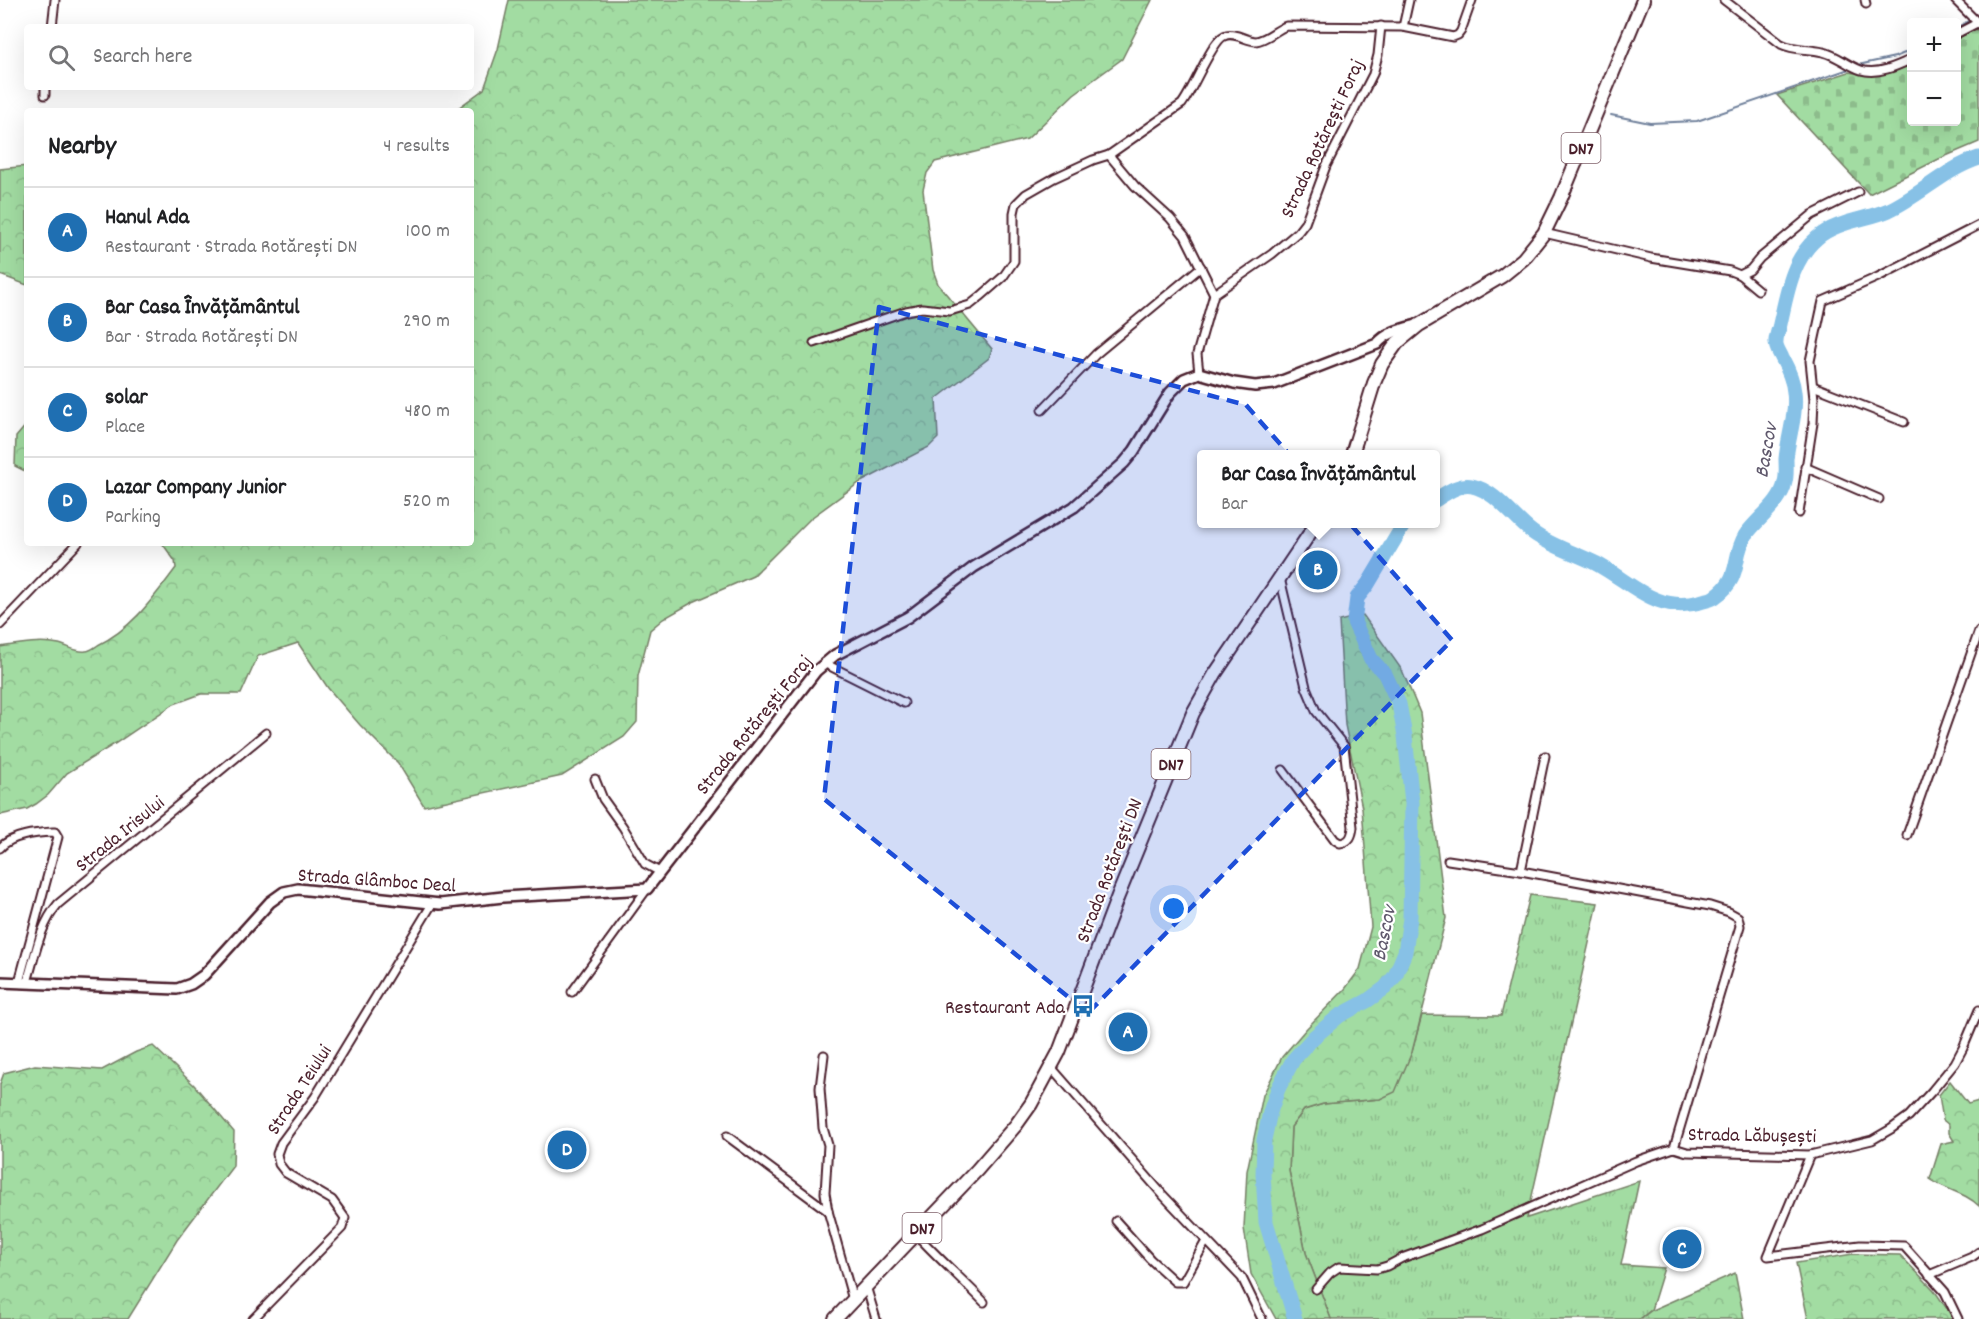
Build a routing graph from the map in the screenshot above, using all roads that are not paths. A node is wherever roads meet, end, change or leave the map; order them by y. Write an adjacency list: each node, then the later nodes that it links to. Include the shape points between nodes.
1 (55, 0): 8 (street)
2 (1410, 0): 10 (street)
3 (1472, 0): 10 (street, via 1458,35 1453,37)
4 (1724, 0): 12 (street, via 1789,48 1823,52 1862,70 1891,68)
5 (1954, 0): 7 (street)
6 (1642, 3): 18 (highway, DN7)
7 (1978, 22): 11 (street)
8 (52, 24)
9 (1381, 26): 10 (street); 15 (street, via 1286,26 1254,41 1225,35 1217,41 1182,104); 22 (street, Strada Rotărești Foraj, via 1373,74 1326,166 1305,223 1280,248)
10 (1404, 27)
11 (1961, 31)
12 (1907, 61)
13 (45, 90): 14 (street)
14 (45, 95)
15 (1109, 155): 19 (street, via 1185,236); 24 (street, via 1054,178 1016,204 1014,261 1003,277 970,305 950,311 906,311)
16 (1857, 192): 20 (street, via 1812,215 1746,273)
17 (1979, 225): 28 (street, via 1823,301 1810,361)
18 (1544, 233): 20 (street); 23 (highway, DN7, via 1523,259 1502,276)
19 (1201, 267): 22 (street); 29 (street, via 1096,354)
20 (1740, 274): 21 (street)
21 (1758, 290)
22 (1214, 294): 27 (street, via 1197,354)
23 (1419, 325): 25 (street, via 1395,331); 26 (highway, DN7, via 1397,343)
24 (814, 343)
25 (1377, 344): 26 (street); 27 (street, via 1274,384 1234,383)
26 (1382, 364): 31 (highway, DN7)
27 (1199, 373): 40 (street, Strada Rotărești Foraj, via 1176,385 1124,463 1074,507 982,562 908,617)
28 (1813, 386): 30 (street); 32 (street, via 1813,423)
29 (1042, 410)
30 (1904, 422)
31 (1353, 450)
32 (1805, 467): 33 (street); 34 (street)
33 (1879, 499)
34 (1799, 513)
35 (1314, 528): 37 (highway, Strada Rotărești DN / DN7)
36 (75, 546): 38 (street)
37 (1280, 577): 44 (street, via 1306,687 1316,711 1344,746 1353,827 1348,840 1335,840); 58 (highway, Strada Rotărești DN / DN7, via 1193,713)
38 (0, 625)
39 (1979, 631): 46 (street)
40 (824, 663): 41 (street); 50 (street, Strada Rotărești Foraj)
41 (904, 703)
42 (266, 733): 54 (street, Strada Irisului, via 58,904 44,926)
43 (1545, 756): 49 (street)
44 (1283, 770)
45 (595, 780): 50 (street, via 645,864)
46 (1907, 836)
47 (0, 848): 54 (street, via 15,837 56,832 58,837)
48 (1448, 860): 49 (street)
49 (1521, 871): 60 (street, via 1710,906 1738,917 1740,926)
50 (660, 872): 51 (street, Strada Rotărești Foraj)
51 (647, 889): 52 (street, Strada Glâmboc Deal); 55 (street, Strada Rotărești Foraj)
52 (432, 904): 54 (street, Strada Glâmboc Deal, via 291,890 270,902 204,975 190,984 177,988); 72 (street, Strada Teiului, via 277,1154 286,1173 332,1200 345,1218 342,1228)
53 (0, 982): 54 (street, Strada Glâmboc Deal)
54 (23, 982)
55 (572, 992)
56 (1979, 1010): 61 (street, Strada Lăbușești, via 1955,1062 1909,1116 1872,1140)
57 (824, 1055): 62 (street, via 820,1088 828,1145)
58 (1051, 1067): 64 (highway, DN7, via 1016,1125); 65 (street)
59 (726, 1136): 62 (street)
60 (1674, 1148): 61 (street, Strada Lăbușești, via 1687,1152); 69 (street, via 1387,1266 1339,1267)
61 (1810, 1155): 67 (street, via 1768,1256 1860,1245 1904,1246)
62 (828, 1212): 70 (street)
63 (1116, 1221): 65 (street, via 1175,1282 1183,1282)
64 (916, 1234): 68 (highway, DN7); 71 (street)
65 (1206, 1241): 75 (street, via 1242,1278)
66 (1979, 1252): 67 (street)
67 (1929, 1275): 76 (street, via 1945,1292)
68 (866, 1286): 70 (highway, DN7); 74 (street)
69 (1316, 1289)
70 (853, 1300): 73 (highway, DN7)
71 (984, 1302)
72 (253, 1319)
73 (835, 1319)
74 (876, 1319)
75 (1262, 1319)
76 (1958, 1319)

